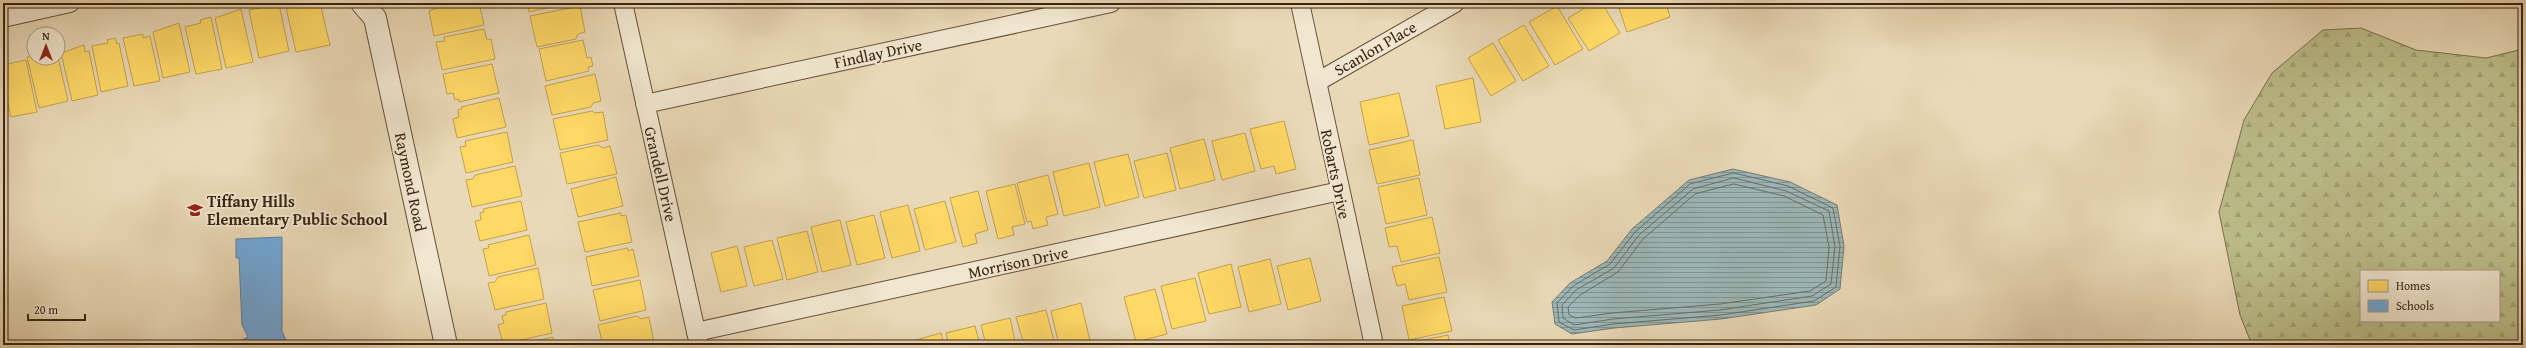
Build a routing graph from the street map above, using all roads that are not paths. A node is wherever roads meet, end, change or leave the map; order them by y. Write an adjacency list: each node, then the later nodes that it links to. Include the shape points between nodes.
1 (70, 3): 7 (street)
2 (623, 3): 9 (street, Grandell Drive)
3 (1111, 3): 9 (street, Findlay Drive)
4 (1300, 3): 8 (street, Robarts Drive)
5 (1455, 3): 8 (street, Scanlon Place)
6 (373, 8): 12 (street, Raymond Road)
7 (3, 18)
8 (1317, 82): 10 (street, Robarts Drive)
9 (645, 104): 11 (street, Grandell Drive)
10 (1340, 191): 11 (street, Morrison Drive); 13 (street, Robarts Drive)
11 (698, 339)
12 (446, 345)
13 (1374, 345)

